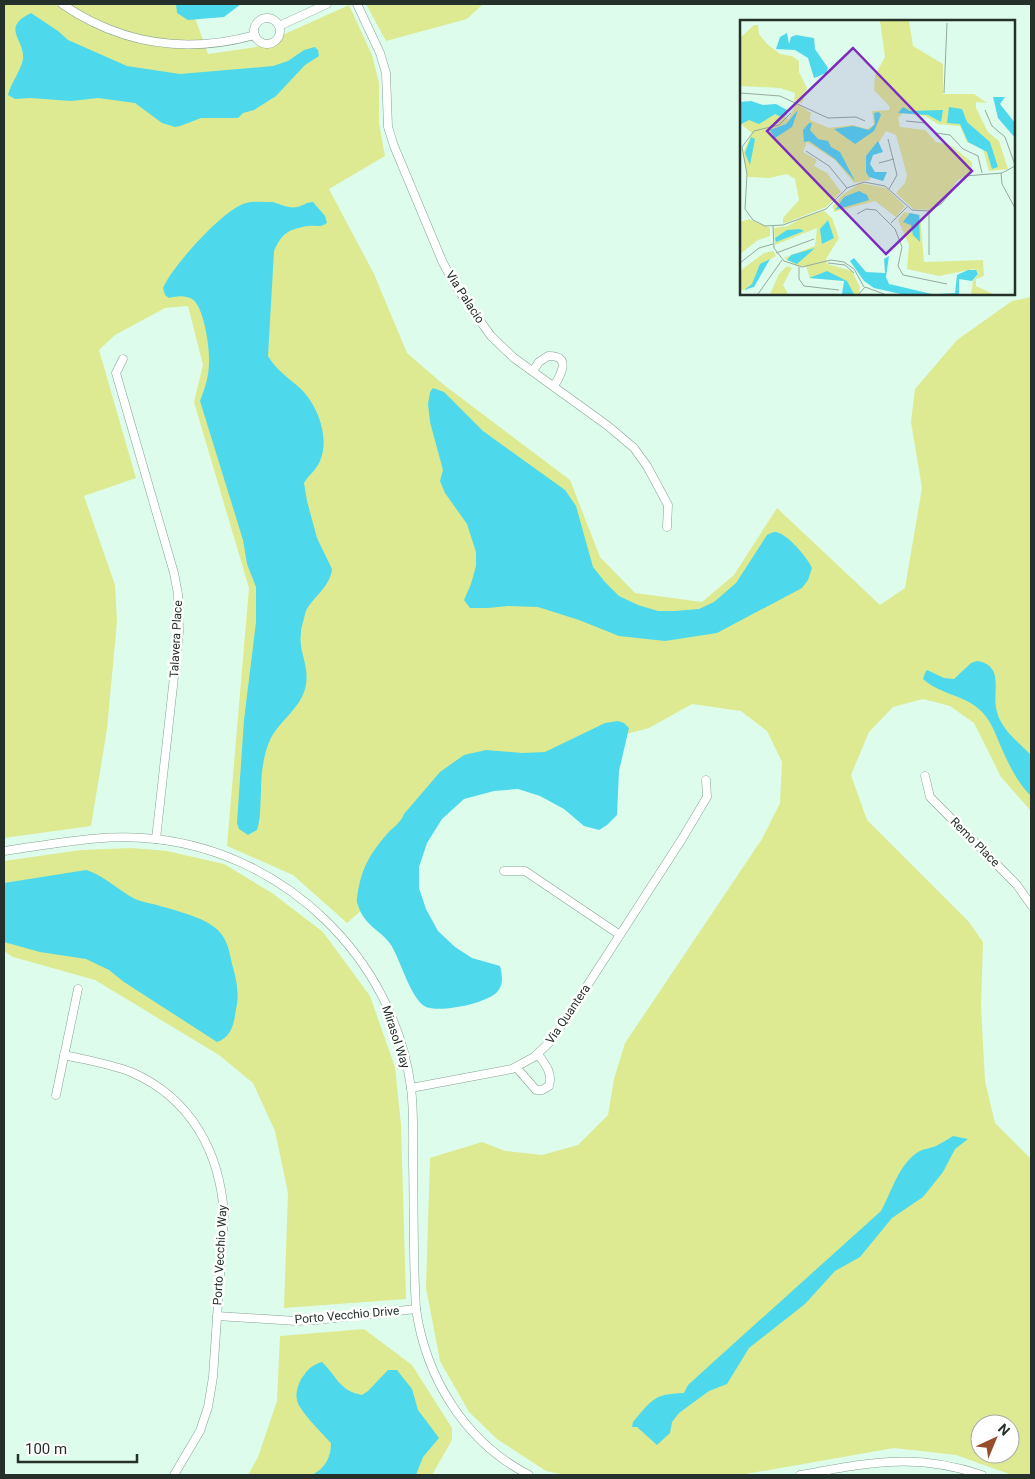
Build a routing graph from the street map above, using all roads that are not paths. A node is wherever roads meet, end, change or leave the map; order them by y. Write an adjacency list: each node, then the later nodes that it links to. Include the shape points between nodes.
1 (62, 4): 5 (street, via 112,31 155,43 197,45)
2 (326, 4): 4 (street)
3 (357, 4): 7 (street, Via Palacio, via 386,73 388,127 394,146 443,262 491,336)
4 (279, 26): 5 (street, via 273,19 264,18 255,26); 5 (street, via 280,34 272,43 260,42)
5 (255, 35)
6 (123, 359): 12 (street, Talavera Place, via 116,373 178,594 179,632)
7 (533, 371): 8 (street, Via Palacio); 8 (street, via 544,358 557,358 563,370)
8 (554, 386): 9 (street, Via Palacio, via 634,448 668,505)
9 (667, 527)
10 (925, 776): 15 (street, Remo Place, via 930,797 1017,885)
11 (706, 780): 16 (street, Via Quantera, via 707,797)
12 (156, 839): 13 (street, Mirasol Way, via 106,838); 21 (street, Mirasol Way, via 206,849 248,865 283,885 319,913 353,950 378,988 396,1029)
13 (4, 851)
14 (504, 871): 16 (street, via 525,870)
15 (1031, 905)
16 (620, 935): 18 (street, Via Quantera, via 552,1040)
17 (78, 989): 19 (street)
18 (538, 1054): 20 (street, Via Quantera); 20 (street, via 547,1066 551,1079 549,1086 536,1090)
19 (64, 1056): 22 (street); 24 (street, Porto Vecchio Way, via 111,1066 146,1080 188,1114 206,1142 219,1173 224,1215)
20 (516, 1067): 21 (street, Via Quantera)
21 (411, 1088): 23 (street, Mirasol Way)
22 (56, 1095)
23 (416, 1309): 24 (street, Porto Vecchio Drive, via 296,1321); 25 (street, Mirasol Way, via 428,1357 453,1408 484,1444)
24 (218, 1316): 26 (street, Porto Vecchio Way, via 208,1408 200,1430)
25 (523, 1474)
26 (174, 1475)
27 (800, 1475): 28 (street, via 897,1460 939,1463)
28 (982, 1475)

